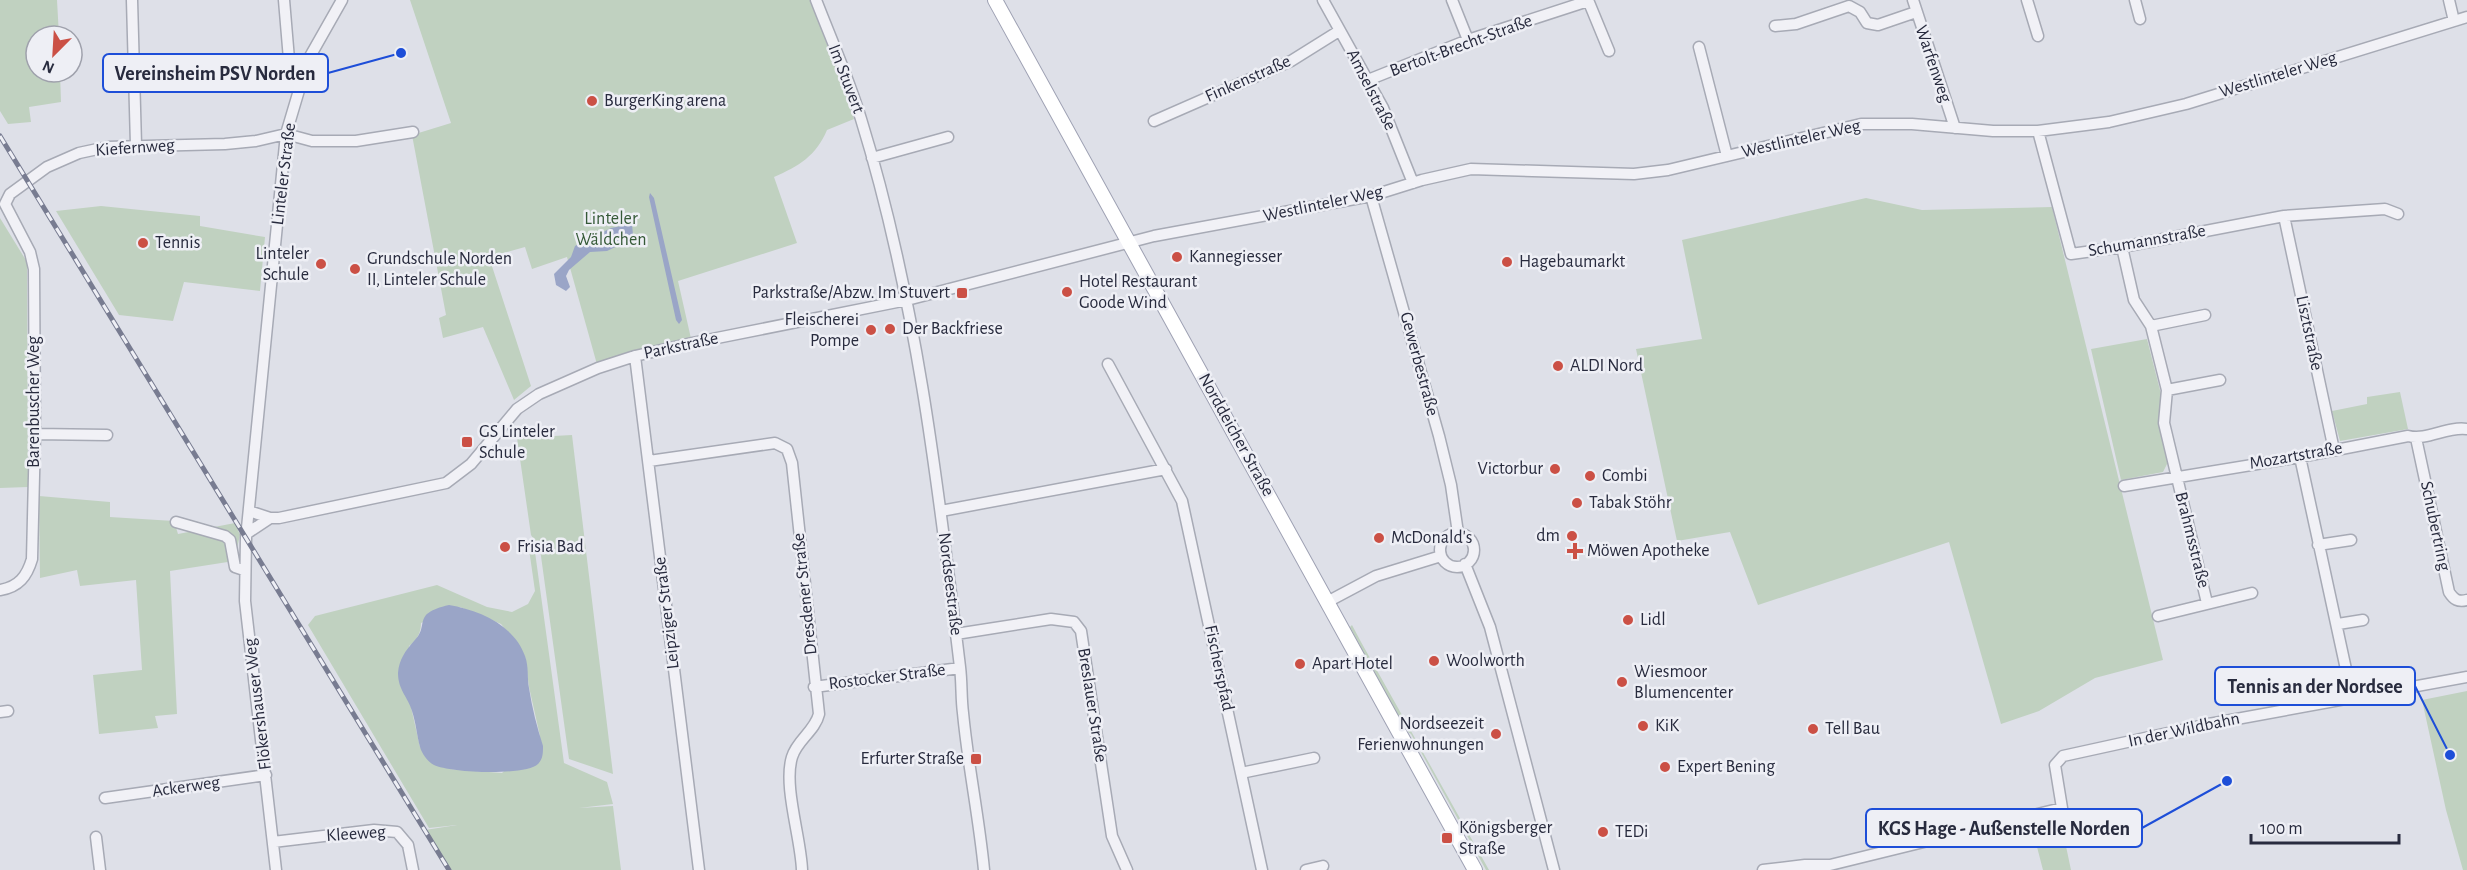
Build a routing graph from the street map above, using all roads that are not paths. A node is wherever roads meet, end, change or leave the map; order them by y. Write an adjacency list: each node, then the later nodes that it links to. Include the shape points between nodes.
1 (132, 0): 31 (street)
2 (284, 0): 24 (street, via 291,82)
3 (342, 0): 24 (street, Linteler Straße, via 308,60)
4 (816, 0): 33 (street, Im Stuvert, via 861,117)
5 (995, 0): 39 (main road, Norddeicher Straße)
6 (1323, 0): 18 (street, Amselstraße)
7 (1452, 0): 20 (street)
8 (1588, 0): 20 (street, Bertolt-Brecht-Straße); 22 (street)
9 (1913, 0): 13 (street, Warfenweg)
10 (2027, 0): 19 (street)
11 (2135, 0): 15 (street)
12 (2449, 0): 16 (street)
13 (1916, 12): 17 (street, via 1878,25 1867,23 1860,12 1849,6 1796,24); 26 (street, Warfenweg)
14 (2467, 17): 16 (street, Westlinteler Weg)
15 (2140, 19)
16 (2454, 21): 27 (street, Westlinteler Weg, via 2186,104 2109,122)
17 (1775, 26)
18 (1339, 31): 23 (street, Amselstraße); 25 (street, Finkenstraße, via 1291,61)
19 (2038, 36)
20 (1468, 40): 23 (street, Bertolt-Brecht-Straße)
21 (1698, 47): 32 (street)
22 (1609, 51)
23 (1368, 80): 34 (street, Amselstraße)
24 (299, 86): 29 (street, Linteler Straße)
25 (1154, 121)
26 (1955, 128): 27 (street, Westlinteler Weg); 32 (street, Westlinteler Weg, via 1861,124)
27 (2038, 131): 40 (street, Schumannstraße, via 2072,254)
28 (412, 132): 29 (street, via 356,141 312,141)
29 (286, 134): 31 (street, Kiefernweg, via 225,144); 59 (street, Linteler Straße)
30 (948, 137): 33 (street)
31 (136, 145): 36 (street, Kiefernweg, via 79,153 47,167)
32 (1727, 156): 34 (street, Westlinteler Weg, via 1634,174 1471,169)
33 (872, 158): 41 (street, Im Stuvert)
34 (1413, 183): 35 (street, Westlinteler Weg)
35 (1371, 196): 39 (street, Westlinteler Weg); 62 (street, Gewerbestraße, via 1442,446)
36 (2, 204): 49 (street, Barenbuscher Weg, via 30,252 34,268)
37 (2398, 214): 38 (street, via 2385,209)
38 (2284, 216): 40 (street, Schumannstraße); 52 (street, Lisztstraße)
39 (1129, 243): 41 (street, Parkstraße); 72 (main road, Norddeicher Straße)
40 (2122, 247): 43 (street, Brahmsstraße, via 2134,300)
41 (907, 300): 44 (street, Parkstraße); 58 (street, Nordseestraße)
42 (2205, 315): 43 (street)
43 (2151, 326): 47 (street, Brahmsstraße)
44 (635, 356): 54 (street, Leipziger Straße); 60 (street, Parkstraße, via 579,375 529,400 463,472 446,483)
45 (1108, 364): 55 (street, Fischerspfad)
46 (2220, 380): 47 (street)
47 (2167, 390): 56 (street, Brahmsstraße, via 2164,423)
48 (2467, 429): 51 (street, Mozartstraße)
49 (34, 434): 50 (street); 69 (street, Barenbuscher Weg, via 32,559 18,584)
50 (107, 435)
51 (2416, 438): 52 (street, Mozartstraße, via 2408,436); 71 (street, Schubertring, via 2449,592 2453,599)
52 (2334, 450): 53 (street, Mozartstraße)
53 (2300, 457): 56 (street, Mozartstraße); 65 (street)
54 (649, 461): 80 (street, Dresdener Straße, via 774,443 787,449 792,463); 93 (street, Leipziger Straße)
55 (1166, 469): 58 (street); 83 (street, Fischerspfad, via 1182,501)
56 (2176, 477): 57 (street, Mozartstraße); 73 (street, Brahmsstraße)
57 (2124, 486)
58 (941, 511): 77 (street, Nordseestraße)
59 (249, 512): 60 (street, Parkstraße); 63 (street, Linteler Straße)
60 (270, 518): 63 (street, Parkstraße)
61 (176, 522): 68 (street, via 225,536 232,546 235,567)
62 (1458, 533): 66 (street, via 1444,539); 67 (street, Gewerbestraße, via 1473,545 1472,556)
63 (246, 536): 68 (street, Flökershauser Weg)
64 (2351, 540): 65 (street)
65 (2318, 545): 76 (street)
66 (1441, 556): 67 (street, via 1450,566); 72 (street, via 1376,576)
67 (1465, 564): 100 (street, Gewerbestraße, via 1490,627)
68 (244, 570): 84 (street, Flökershauser Weg)
69 (0, 590)
70 (2252, 592): 73 (street, Brahmsstraße)
71 (2467, 600)
72 (1329, 601): 99 (main road, Norddeicher Straße)
73 (2207, 603): 74 (street, Brahmsstraße)
74 (2158, 616)
75 (2362, 621): 76 (street)
76 (2338, 624): 81 (street)
77 (956, 634): 78 (street, Nordseestraße); 96 (street, Breslauer Straße, via 1051,619 1074,622 1081,631 1113,836)
78 (960, 668): 80 (street, Rostocker Straße); 95 (street, Nordseestraße)
79 (2467, 677): 81 (street, In der Wildbahn)
80 (814, 687): 94 (street, Dresdener Straße, via 819,714 792,758 790,784)
81 (2352, 697): 89 (street, In der Wildbahn, via 2064,756 2055,765 2062,808 1830,866)
82 (1314, 758): 83 (street)
83 (1241, 773): 97 (street, Fischerspfad)
84 (266, 775): 85 (street, Ackerweg); 87 (street, Flökershauser Weg)
85 (105, 798)
86 (96, 837): 90 (street)
87 (273, 842): 91 (street, Flökershauser Weg); 92 (street, Kleeweg, via 374,830 397,832 408,846)
88 (1323, 866): 98 (street)
89 (1805, 867): 101 (street)
90 (100, 870)
91 (276, 870)
92 (413, 870)
93 (699, 870)
94 (802, 870)
95 (984, 870)
96 (1127, 870)
97 (1262, 870)
98 (1306, 870)
99 (1475, 870)
100 (1554, 870)
101 (1763, 870)

